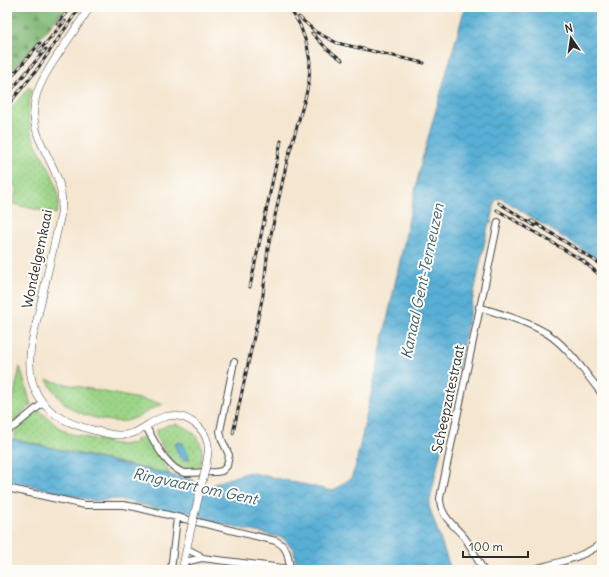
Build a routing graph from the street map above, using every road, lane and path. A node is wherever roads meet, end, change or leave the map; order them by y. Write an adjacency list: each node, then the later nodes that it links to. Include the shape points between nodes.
1 (90, 7): 6 (main road, Wondelgemkaai, via 47,71 37,91 34,106 36,131 60,180 62,199 61,214 30,355 32,380)
2 (498, 222): 3 (street, Scheepzatestraat)
3 (480, 307): 5 (street, via 529,324 549,335 567,351); 18 (street, Scheepzatestraat, via 440,503 446,518 464,538)
4 (234, 362): 7 (street, via 220,431 229,455 227,466 222,471 185,473 175,469)
5 (602, 394)
6 (43, 403): 7 (main road, Wondelgemkaai, via 60,418 80,427 122,435 135,433); 8 (street)
7 (146, 427): 12 (main road, Wondelgemkaai, bridge, via 169,416 180,417 191,421 207,440 206,466)
8 (7, 430)
9 (7, 488): 10 (street, via 85,505 124,505)
10 (177, 518): 15 (street, via 276,541 286,550); 16 (street)
11 (602, 543): 19 (street, via 579,556)
12 (186, 549): 13 (street); 14 (main road, Wondelgemkaai)
13 (202, 558): 14 (street); 15 (street)
14 (184, 561): 17 (main road, Wondelgemkaai)
15 (290, 569)
16 (171, 570)
17 (182, 570)
18 (483, 570)
19 (530, 570)

